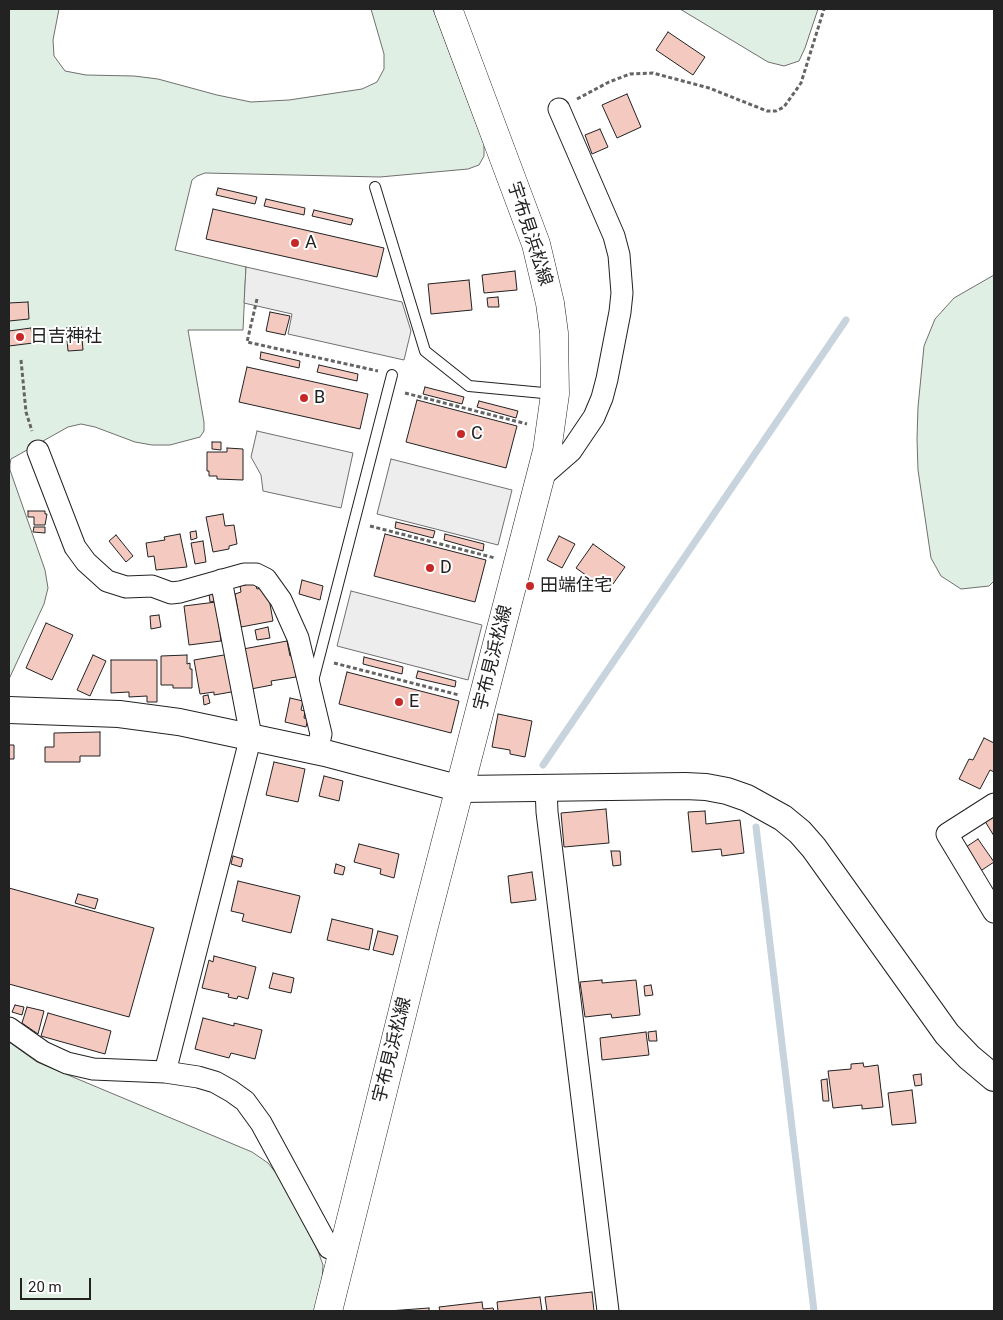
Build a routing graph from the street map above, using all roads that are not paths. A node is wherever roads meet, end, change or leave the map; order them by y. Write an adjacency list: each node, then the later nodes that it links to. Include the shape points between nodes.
1 (448, 9): 5 (main road, 宇布見浜松線, via 538,251 553,326)
2 (559, 109): 7 (street, via 614,236 622,293 607,379 599,405 571,451)
3 (375, 187): 5 (lane, via 425,351 469,386)
4 (392, 374): 9 (lane)
5 (555, 394): 7 (main road, 宇布見浜松線)
6 (38, 451): 8 (street, via 75,547 107,581 126,587 152,586 180,592)
7 (540, 478): 14 (main road, 宇布見浜松線)
8 (221, 580): 9 (street, via 256,574 274,588 298,638); 11 (street)
9 (311, 691): 12 (street, via 321,734)
10 (9, 710): 11 (street, via 142,716)
11 (251, 736): 12 (street); 18 (street)
12 (317, 751): 14 (street)
13 (546, 787): 14 (street); 19 (street, via 706,787 747,798 784,818 814,848 947,1034); 22 (street)
14 (461, 789): 20 (main road, 宇布見浜松線)
15 (994, 804): 16 (street, via 947,834)
16 (994, 912)
17 (9, 1028): 18 (street, via 42,1052 67,1063 93,1069)
18 (165, 1072): 20 (street, via 215,1082 245,1101 262,1123 329,1248)
19 (994, 1078)
20 (343, 1252): 21 (main road, 宇布見浜松線)
21 (328, 1311)
22 (608, 1311)

